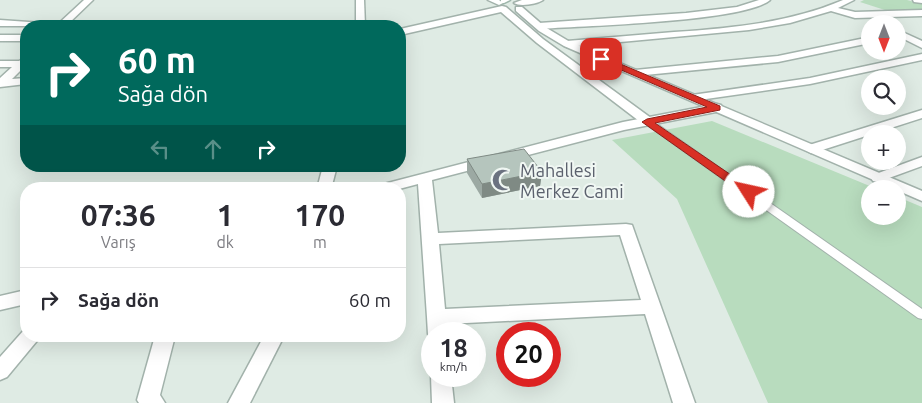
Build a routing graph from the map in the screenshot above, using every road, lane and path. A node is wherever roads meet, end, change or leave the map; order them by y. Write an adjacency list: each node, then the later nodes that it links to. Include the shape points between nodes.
1 (89, 0): 13 (street)
2 (360, 0): 14 (street)
3 (539, 0): 8 (street)
4 (766, 0): 17 (street, via 732,10 669,18)
5 (850, 0): 9 (street)
6 (917, 0): 7 (street)
7 (922, 1)
8 (506, 3): 17 (street); 18 (street); 22 (street)
9 (832, 9): 11 (street); 24 (street, via 790,21 736,30)
10 (922, 13): 11 (street)
11 (854, 15): 12 (street)
12 (861, 17)
13 (67, 20)
14 (361, 20)
15 (0, 23): 16 (street)
16 (20, 24)
17 (539, 26): 24 (street)
18 (406, 30)
19 (906, 37): 25 (street)
20 (0, 38): 21 (street)
21 (20, 38)
22 (536, 38): 24 (street); 36 (street)
23 (861, 42): 30 (street, via 778,59)
24 (567, 44): 30 (street)
25 (922, 45)
26 (922, 57): 33 (street, via 810,81)
27 (20, 62): 28 (street)
28 (0, 64)
29 (20, 66): 32 (street)
30 (635, 73): 33 (street)
31 (20, 81): 32 (street)
32 (0, 83)
33 (692, 98): 34 (street)
34 (717, 108): 36 (street); 37 (street)
35 (922, 114): 37 (street)
36 (647, 122): 39 (street); 47 (lane)
37 (811, 149): 40 (street)
38 (922, 162): 40 (street)
39 (425, 177): 41 (street); 43 (street)
40 (878, 178): 42 (street)
41 (406, 182)
42 (922, 196)
43 (430, 239): 46 (street, via 626,229); 48 (street)
44 (20, 298): 45 (street)
45 (0, 303)
46 (653, 307): 49 (street); 58 (street)
47 (922, 315)
48 (437, 322)
49 (482, 322)
50 (26, 342): 53 (street)
51 (163, 342): 55 (street, via 148,400)
52 (271, 342): 56 (street)
53 (0, 370)
54 (442, 387): 57 (street)
55 (154, 403)
56 (239, 403)
57 (443, 403)
58 (684, 403)

